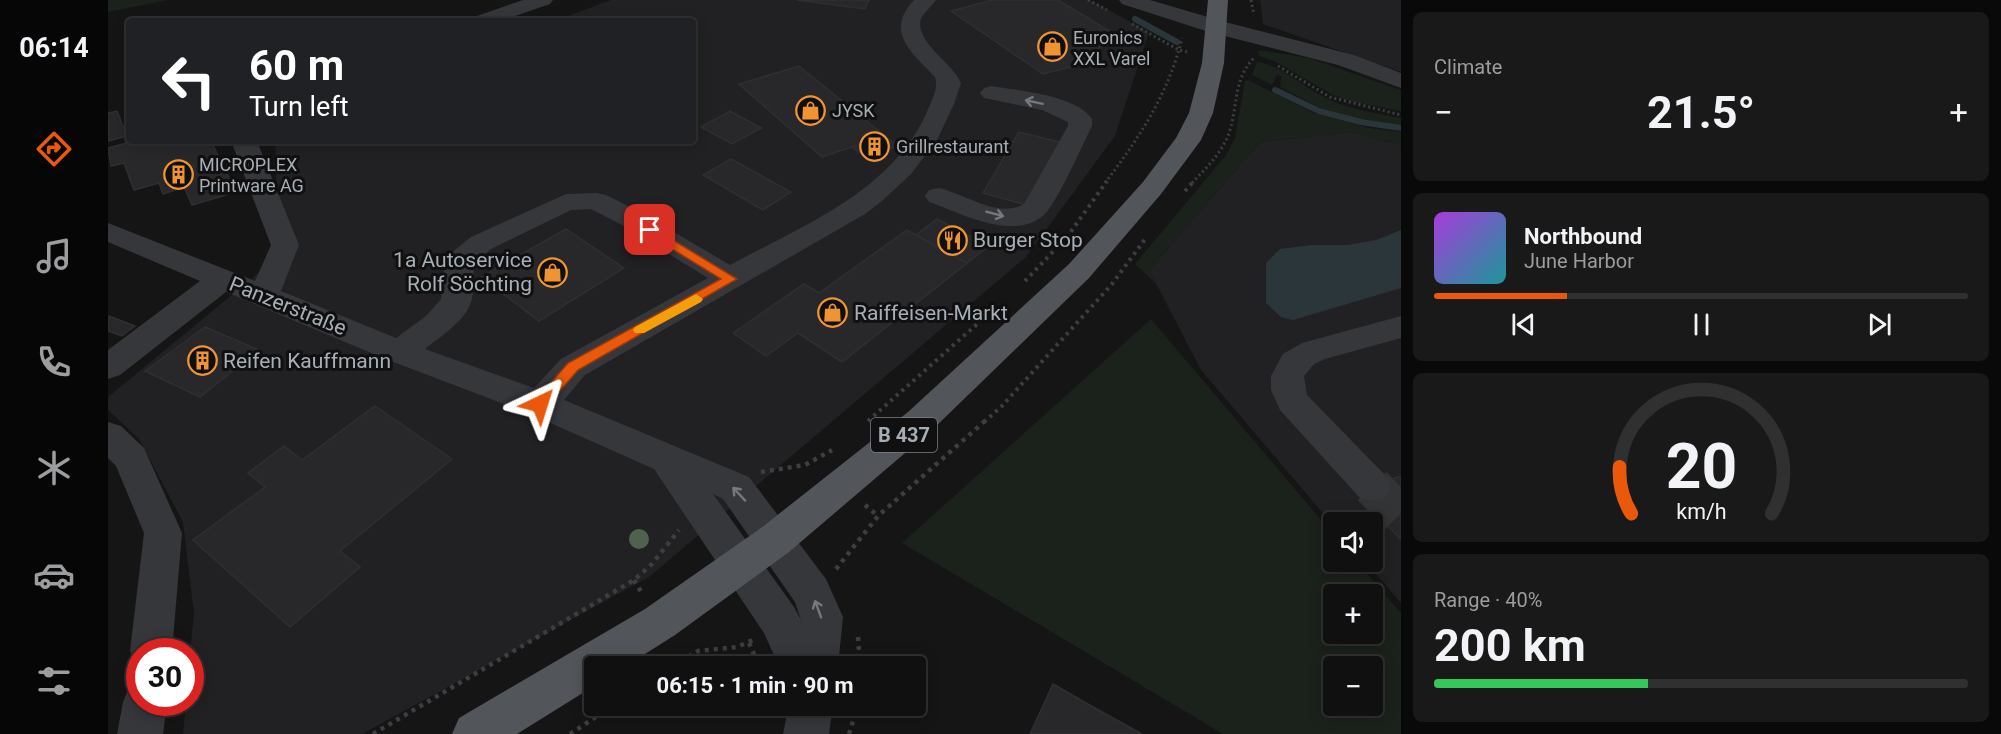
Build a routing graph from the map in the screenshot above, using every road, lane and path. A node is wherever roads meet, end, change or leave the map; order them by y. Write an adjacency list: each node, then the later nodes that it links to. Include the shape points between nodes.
1 (543, 0): 5 (street)
2 (926, 0): 18 (street, via 910,22 911,36 949,83 931,132 890,182 855,208)
3 (1129, 0): 6 (street)
4 (1218, 0): 6 (main road, B 437)
5 (490, 18)
6 (1217, 27): 11 (street, via 1346,60); 33 (main road, B 437, via 1201,113 1188,140 1152,188 1027,323 920,421)
7 (1179, 50): 19 (path, via 1164,91 1114,171 1063,242)
8 (1255, 57): 9 (path)
9 (1263, 60)
10 (1270, 63): 13 (path, via 1330,97)
11 (1401, 81)
12 (992, 93): 15 (street, one-way to 12, via 998,216 1027,217 1080,126 1080,119 1062,108)
13 (1401, 115)
14 (245, 144): 20 (street, via 285,245)
15 (939, 196)
16 (108, 232): 17 (street, Panzerstraße)
17 (223, 279): 20 (street, Panzerstraße); 24 (street)
18 (731, 279): 23 (street, via 596,201 566,202 481,243 460,261 456,302 437,324); 25 (street, via 573,367)
19 (1017, 289)
20 (263, 297): 23 (street, Panzerstraße)
21 (991, 312): 26 (path)
22 (1401, 327): 30 (street, via 1312,351 1296,360 1288,373 1286,386 1292,401)
23 (399, 352): 25 (street, Panzerstraße)
24 (108, 367)
25 (540, 404): 29 (street, Panzerstraße)
26 (868, 421)
27 (108, 436): 35 (street, via 131,458 163,533)
28 (833, 449): 31 (path, via 815,462 758,473)
29 (668, 460): 31 (street, Panzerstraße); 32 (street)
30 (1372, 486)
31 (736, 488): 33 (street, one-way to 31)
32 (703, 511): 34 (street); 45 (path, via 675,533 652,564 634,580)
33 (775, 540): 34 (main road, B 437); 39 (street, one-way to 33, via 822,617 812,592)
34 (740, 565): 38 (street, via 779,621); 46 (main road, B 437, via 660,622)
35 (152, 638)
36 (688, 656): 37 (path, via 705,649 749,643)
37 (755, 656)
38 (796, 656)
39 (817, 656)
40 (143, 716): 44 (street)
41 (597, 716): 47 (path)
42 (809, 716): 48 (street)
43 (855, 716): 49 (path)
44 (140, 734)
45 (373, 734)
46 (475, 734)
47 (570, 734)
48 (806, 734)
49 (849, 734)

